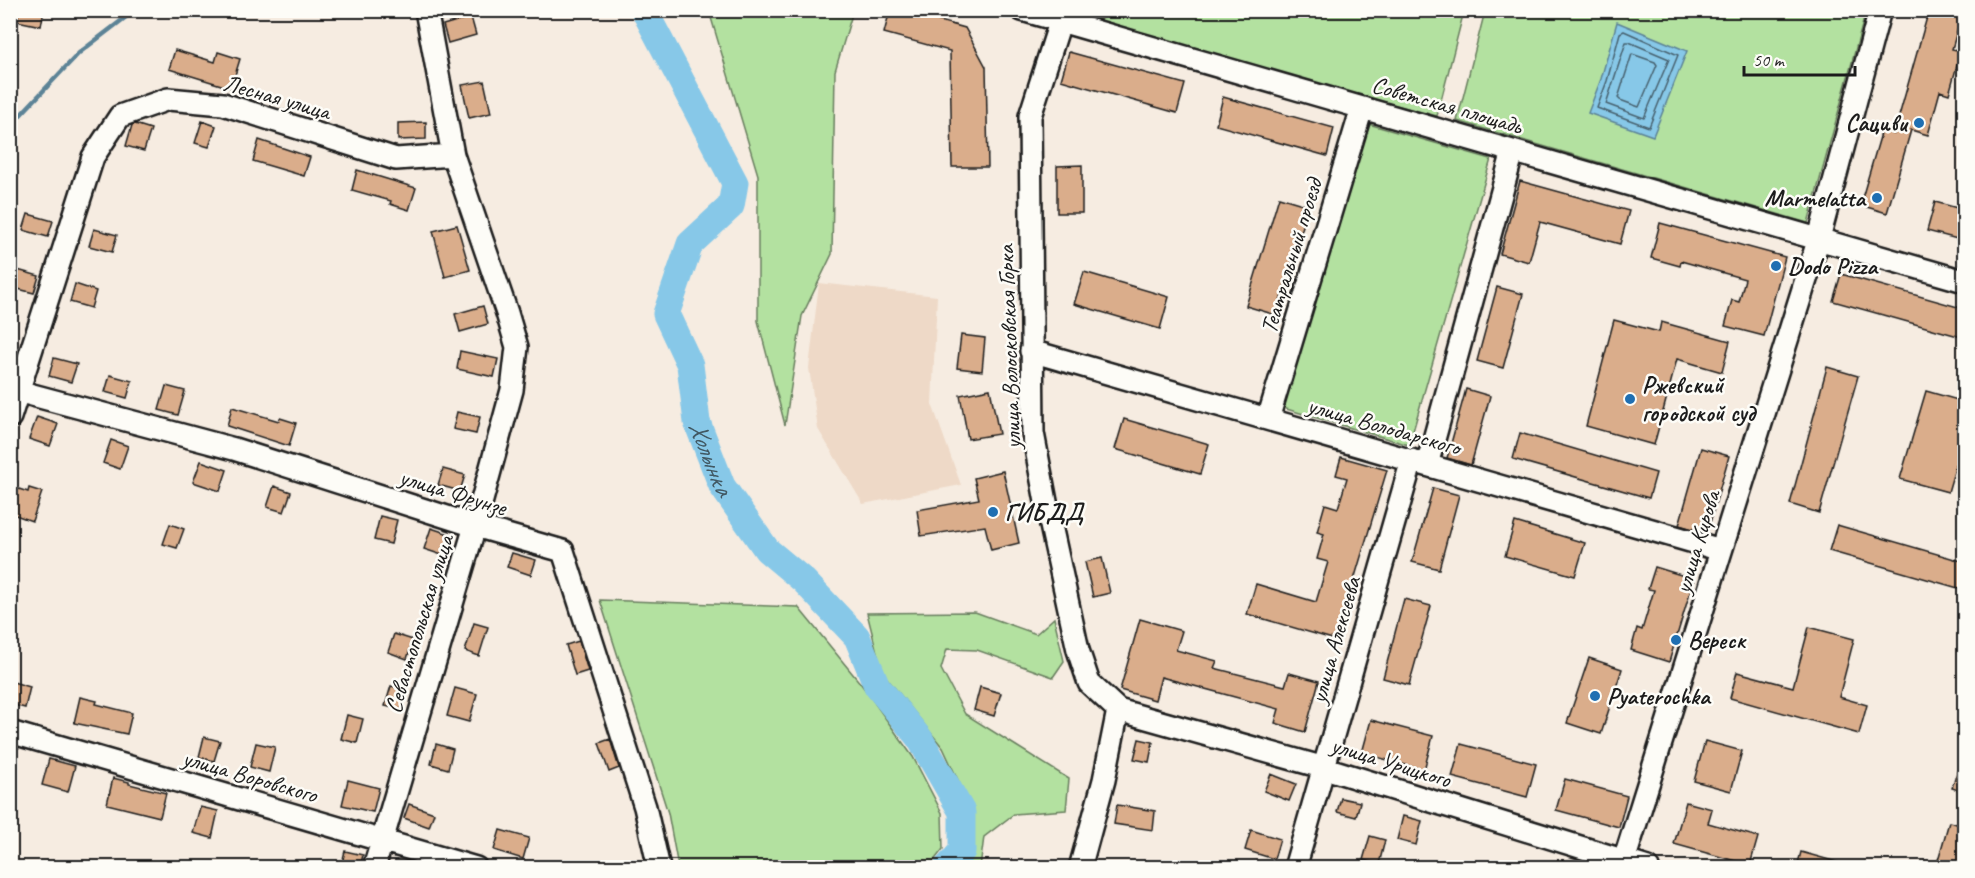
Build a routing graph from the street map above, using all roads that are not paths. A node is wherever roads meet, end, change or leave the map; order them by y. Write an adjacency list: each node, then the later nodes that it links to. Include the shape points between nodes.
1 (426, 10): 7 (street, Севастопольская улица)
2 (1022, 10): 4 (street, Советская площадь)
3 (1880, 10): 8 (street)
4 (1062, 16): 5 (street, Советская площадь); 10 (street, улица Волосковская Горка, via 1029,116)
5 (1362, 108): 6 (street, Советская площадь); 13 (street, Театральный проезд)
6 (1513, 151): 8 (street, Советская площадь); 14 (street, улица Алексеева)
7 (453, 155): 11 (street, Лесная улица, via 396,159 223,104 168,99 120,116 93,157); 15 (street, Севастопольская улица, via 517,347 512,390)
8 (1819, 238): 9 (street, Советская площадь); 16 (street, улица Кирова)
9 (1965, 281)
10 (1031, 351): 13 (street, улица Володарского); 17 (street, улица Волосковская Горка, via 1033,433 1078,650 1089,683)
11 (14, 390): 12 (street, Лесная улица); 15 (street, улица Фрунзе, via 234,449)
12 (10, 417)
13 (1268, 419): 14 (street, улица Володарского)
14 (1419, 462): 16 (street, улица Володарского); 19 (street, улица Алексеева)
15 (475, 526): 20 (street, Севастопольская улица); 24 (street, улица Фрунзе, via 563,551 645,807)
16 (1721, 550): 21 (street, улица Кирова)
17 (1119, 710): 19 (street, улица Урицкого); 25 (street)
18 (10, 732): 20 (street, улица Воровского)
19 (1325, 768): 21 (street, улица Урицкого); 26 (street, улица Алексеева)
20 (382, 841): 22 (street, Севастопольская улица); 23 (street, улица Воровского)
21 (1624, 861): 27 (street, улица Урицкого)
22 (374, 867)
23 (476, 867)
24 (659, 867)
25 (1080, 867)
26 (1296, 867)
27 (1648, 867)

